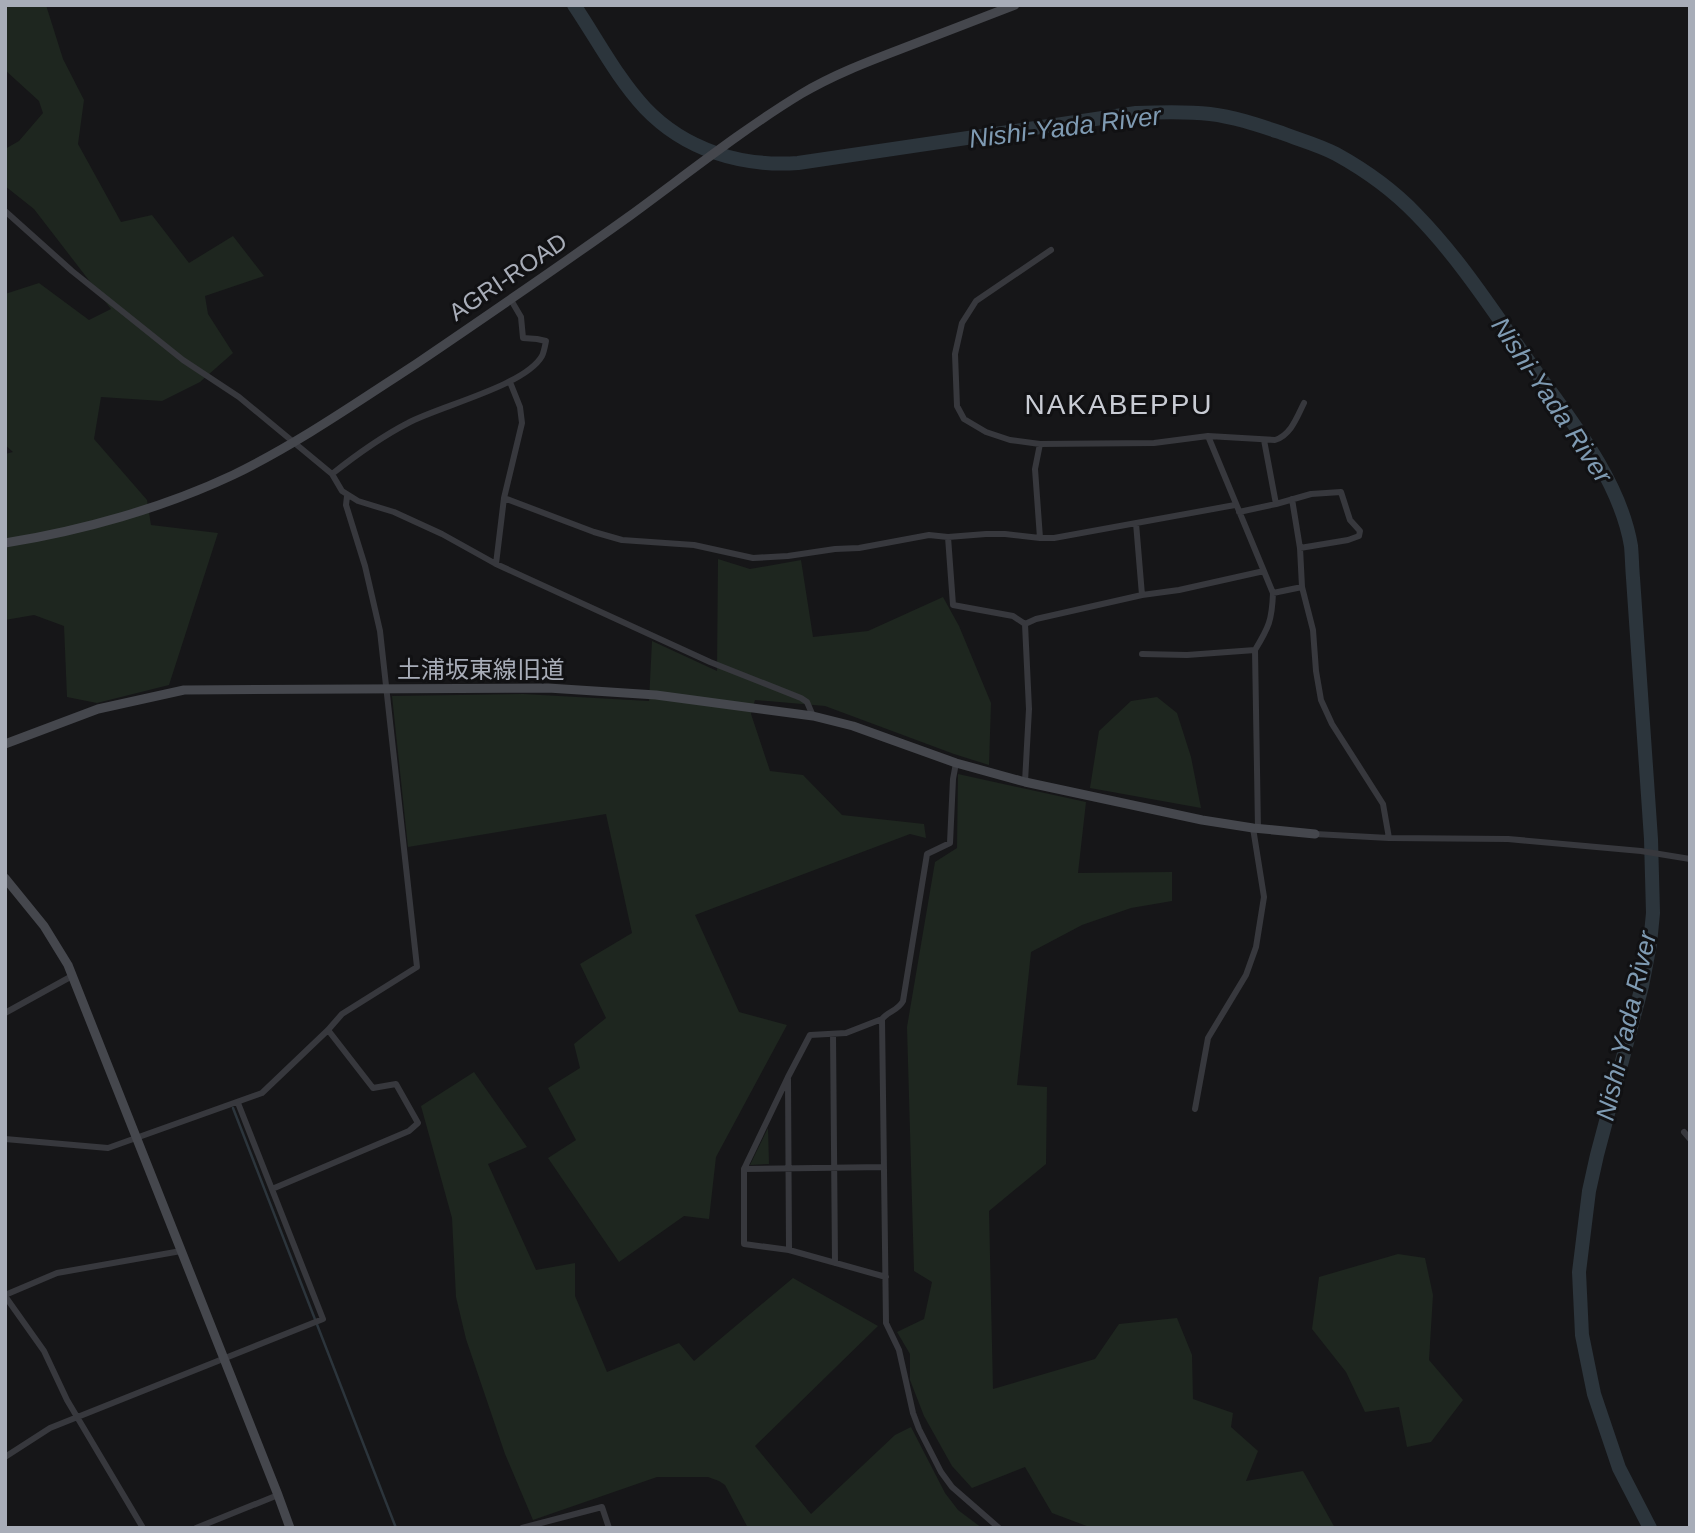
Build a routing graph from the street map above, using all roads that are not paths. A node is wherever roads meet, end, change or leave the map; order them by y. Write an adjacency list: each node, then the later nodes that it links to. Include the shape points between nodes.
1 (1015, 5): 4 (street, AGRI-ROAD, via 826,81 726,145)
2 (5, 211): 9 (street, via 82,279)
3 (1051, 250): 10 (street, via 976,301 962,323 954,354 957,406 964,419 985,432)
4 (512, 300): 5 (street, via 521,317 523,338 546,341 533,367); 9 (street, AGRI-ROAD)
5 (510, 382): 11 (street, via 409,422); 13 (street, via 522,423)
6 (1304, 403): 8 (street, via 1284,436)
7 (1208, 436): 8 (street); 10 (street, via 1154,443); 16 (street)
8 (1264, 440): 15 (street)
9 (294, 443): 11 (street); 20 (street, AGRI-ROAD, via 229,477 166,502 88,527)
10 (1040, 444): 19 (street, via 1035,469)
11 (332, 474): 12 (street)
12 (347, 496): 22 (street, via 430,528); 30 (street, via 380,631)
13 (505, 498): 18 (street, via 622,540 694,545 753,558 859,548 929,535); 22 (street)
14 (1292, 499): 15 (street); 21 (street); 21 (street, via 1341,492 1350,520 1360,531 1348,540)
15 (1276, 504): 16 (street)
16 (1237, 508): 17 (street); 23 (street)
17 (1136, 523): 19 (street); 26 (street)
18 (948, 537): 19 (street, via 1005,534); 27 (street, via 953,606 1013,616)
19 (1040, 538)
20 (5, 543)
21 (1300, 548): 24 (street)
22 (496, 564): 31 (street, via 710,662 801,698)
23 (1264, 571): 25 (street); 26 (street)
24 (1302, 587): 25 (street); 37 (street, via 1313,630 1321,700 1383,803)
25 (1273, 593): 28 (street, via 1269,627)
26 (1142, 595): 27 (street)
27 (1025, 624): 34 (street, via 1029,709)
28 (1255, 650): 29 (street); 35 (street)
29 (1142, 654)
30 (385, 689): 31 (street, 土浦坂東線旧道, via 548,688 643,694); 32 (street, 土浦坂東線旧道, via 184,690 98,709); 43 (street, via 417,967 342,1014)
31 (813, 716): 33 (street, 土浦坂東線旧道)
32 (5, 744)
33 (956, 762): 34 (street, 土浦坂東線旧道); 42 (street, via 950,843 927,854 903,1001)
34 (1025, 782): 35 (street, 土浦坂東線旧道, via 1172,815)
35 (1256, 828): 36 (street, 土浦坂東線旧道); 47 (street, via 1264,897 1256,947 1208,1038)
36 (1315, 834): 37 (street)
37 (1389, 838): 38 (street, via 1508,839)
38 (1690, 859)
39 (5, 877): 40 (street, via 44,926)
40 (72, 976): 41 (street); 50 (street)
41 (5, 1013)
42 (882, 1019): 44 (street); 52 (street)
43 (328, 1030): 46 (street, via 262,1093); 56 (street, via 373,1088 396,1084 418,1123 410,1131)
44 (833, 1034): 45 (street, via 810,1035); 54 (street)
45 (788, 1077): 53 (street); 55 (street)
46 (238, 1103): 50 (street); 56 (street)
47 (1195, 1109)
48 (1684, 1132): 51 (street)
49 (5, 1139): 50 (street, via 108,1148)
50 (137, 1139): 58 (street)
51 (1690, 1139)
52 (884, 1167): 54 (street); 60 (street)
53 (789, 1168): 54 (street); 55 (street); 57 (street)
54 (835, 1168): 59 (street)
55 (744, 1169): 57 (street, via 744,1244)
56 (272, 1189): 62 (street, via 323,1319)
57 (789, 1250): 59 (street)
58 (181, 1251): 61 (street, via 57,1273); 62 (street)
59 (835, 1263): 60 (street)
60 (886, 1277): 71 (street, via 886,1323 900,1350 919,1429 952,1487)
61 (5, 1296): 63 (street, via 44,1351)
62 (224, 1359): 63 (street); 65 (street)
63 (77, 1417): 64 (street); 66 (street)
64 (5, 1457)
65 (278, 1495): 67 (street); 68 (street)
66 (143, 1528)
67 (196, 1528)
68 (290, 1528)
69 (522, 1528): 70 (street, via 601,1507)
70 (609, 1528)
71 (999, 1528)

